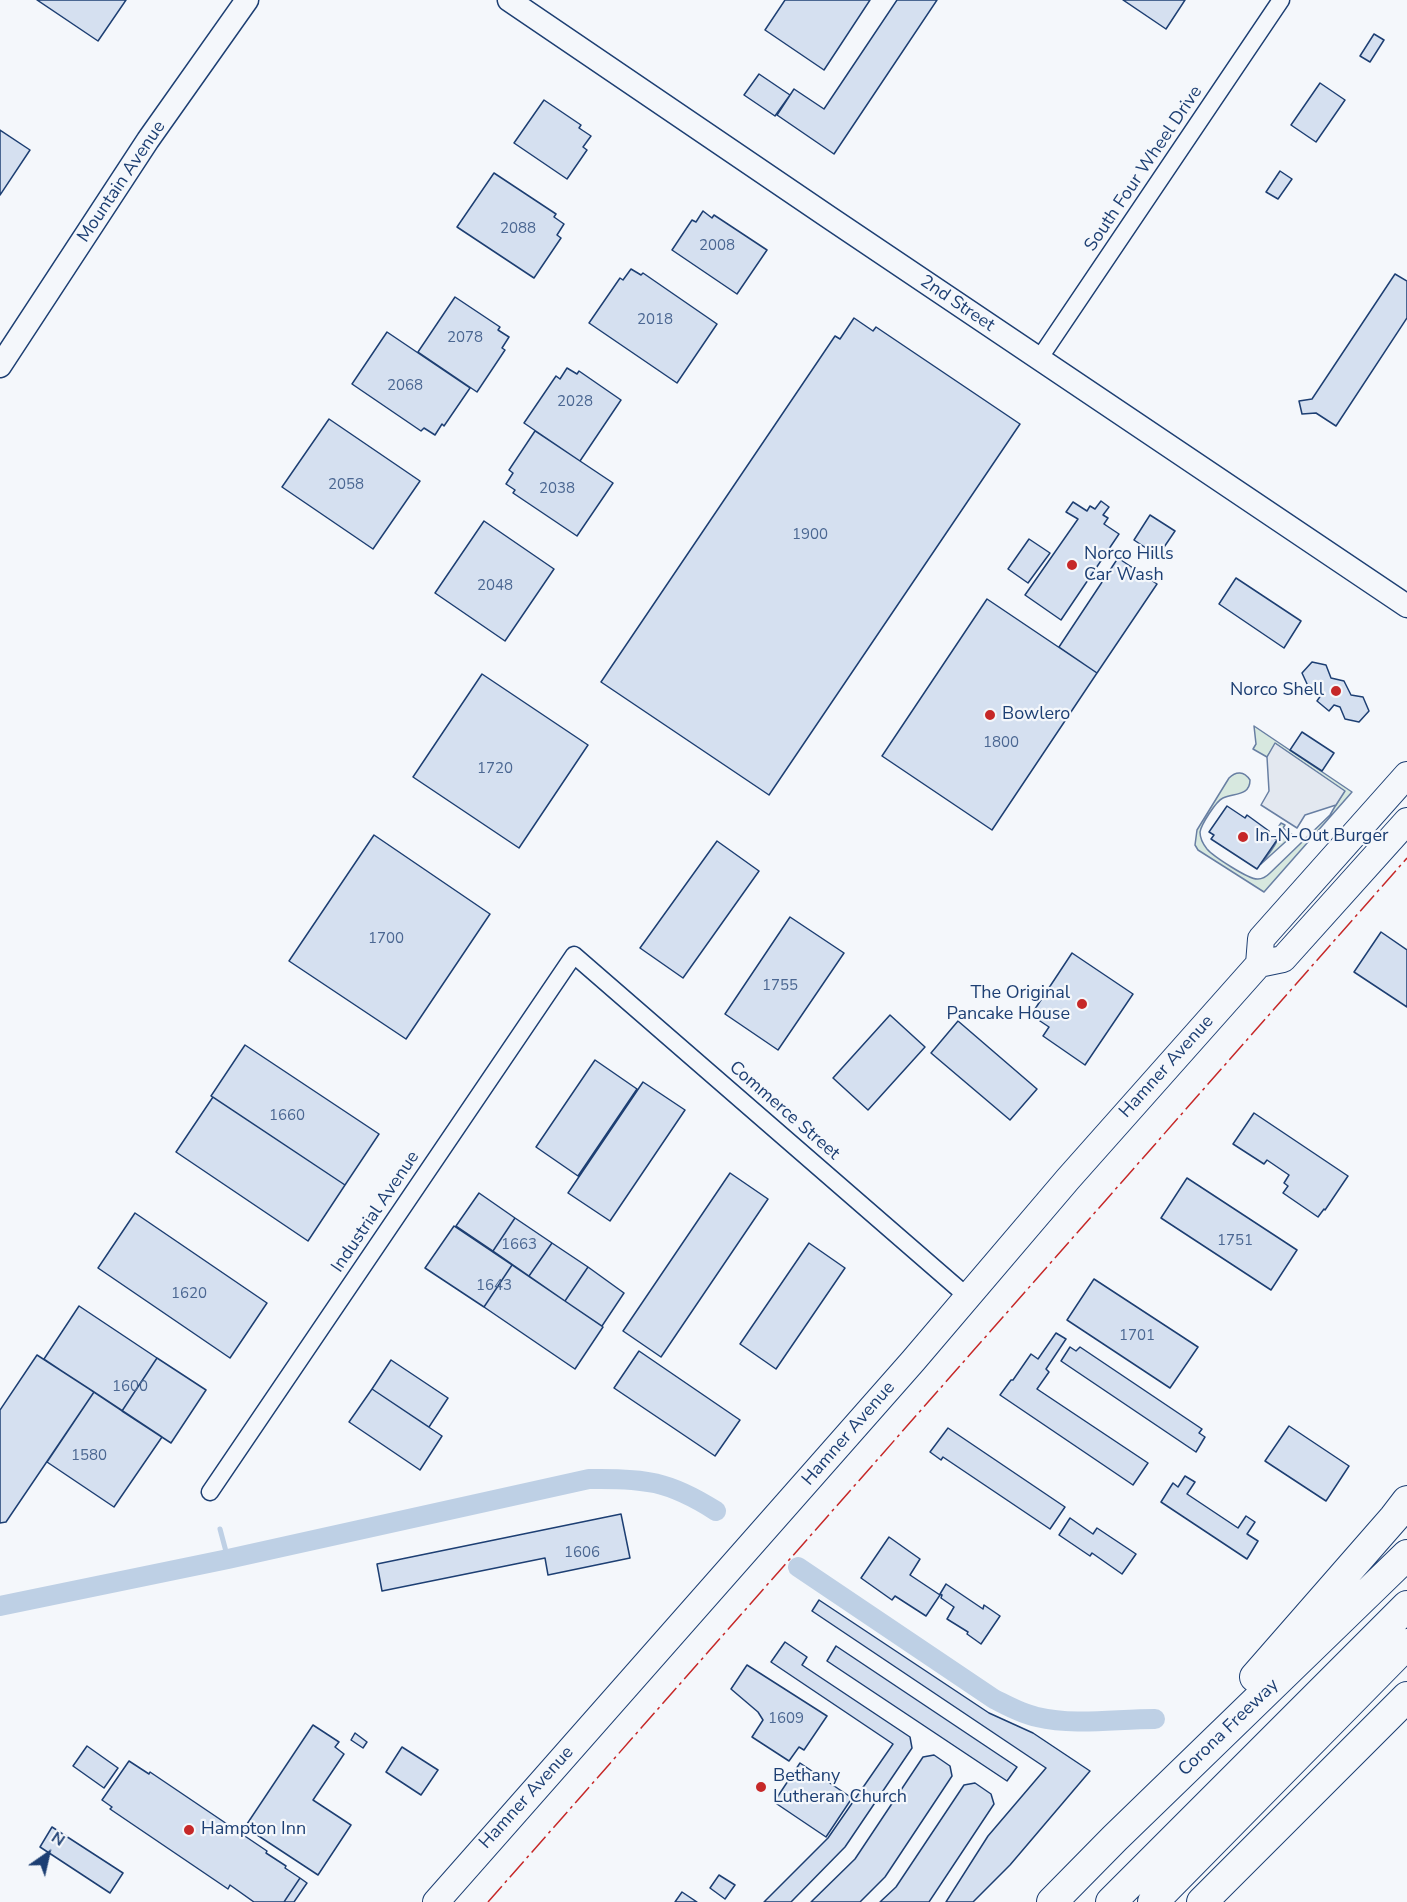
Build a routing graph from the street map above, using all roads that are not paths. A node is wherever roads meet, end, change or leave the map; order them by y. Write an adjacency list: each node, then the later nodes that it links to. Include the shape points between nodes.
1 (247, 0): 5 (main road, Mountain Avenue, via 148,140)
2 (509, 0): 4 (main road, 2nd Street)
3 (1281, 0): 4 (street, South Four Wheel Drive)
4 (1039, 359): 6 (main road, 2nd Street)
5 (0, 366)
6 (1407, 606)
7 (1407, 775): 10 (main road, via 1261,939)
8 (1407, 821): 10 (main road, via 1283,959)
9 (574, 955): 11 (street, Commerce Street); 12 (street, Industrial Avenue)
10 (1259, 964): 11 (main road, Hamner Avenue)
11 (968, 1297): 21 (main road, Hamner Avenue)
12 (210, 1492)
13 (1407, 1501): 20 (highway)
14 (1407, 1555): 20 (highway, Corona Freeway)
15 (1407, 1606): 23 (highway)
16 (1407, 1644): 24 (highway)
17 (1407, 1697): 19 (highway)
18 (1407, 1720): 19 (highway)
19 (1366, 1738): 25 (highway)
20 (1115, 1838): 22 (highway, Corona Freeway)
21 (436, 1902)
22 (1052, 1902)
23 (1111, 1902)
24 (1153, 1902)
25 (1202, 1902)

